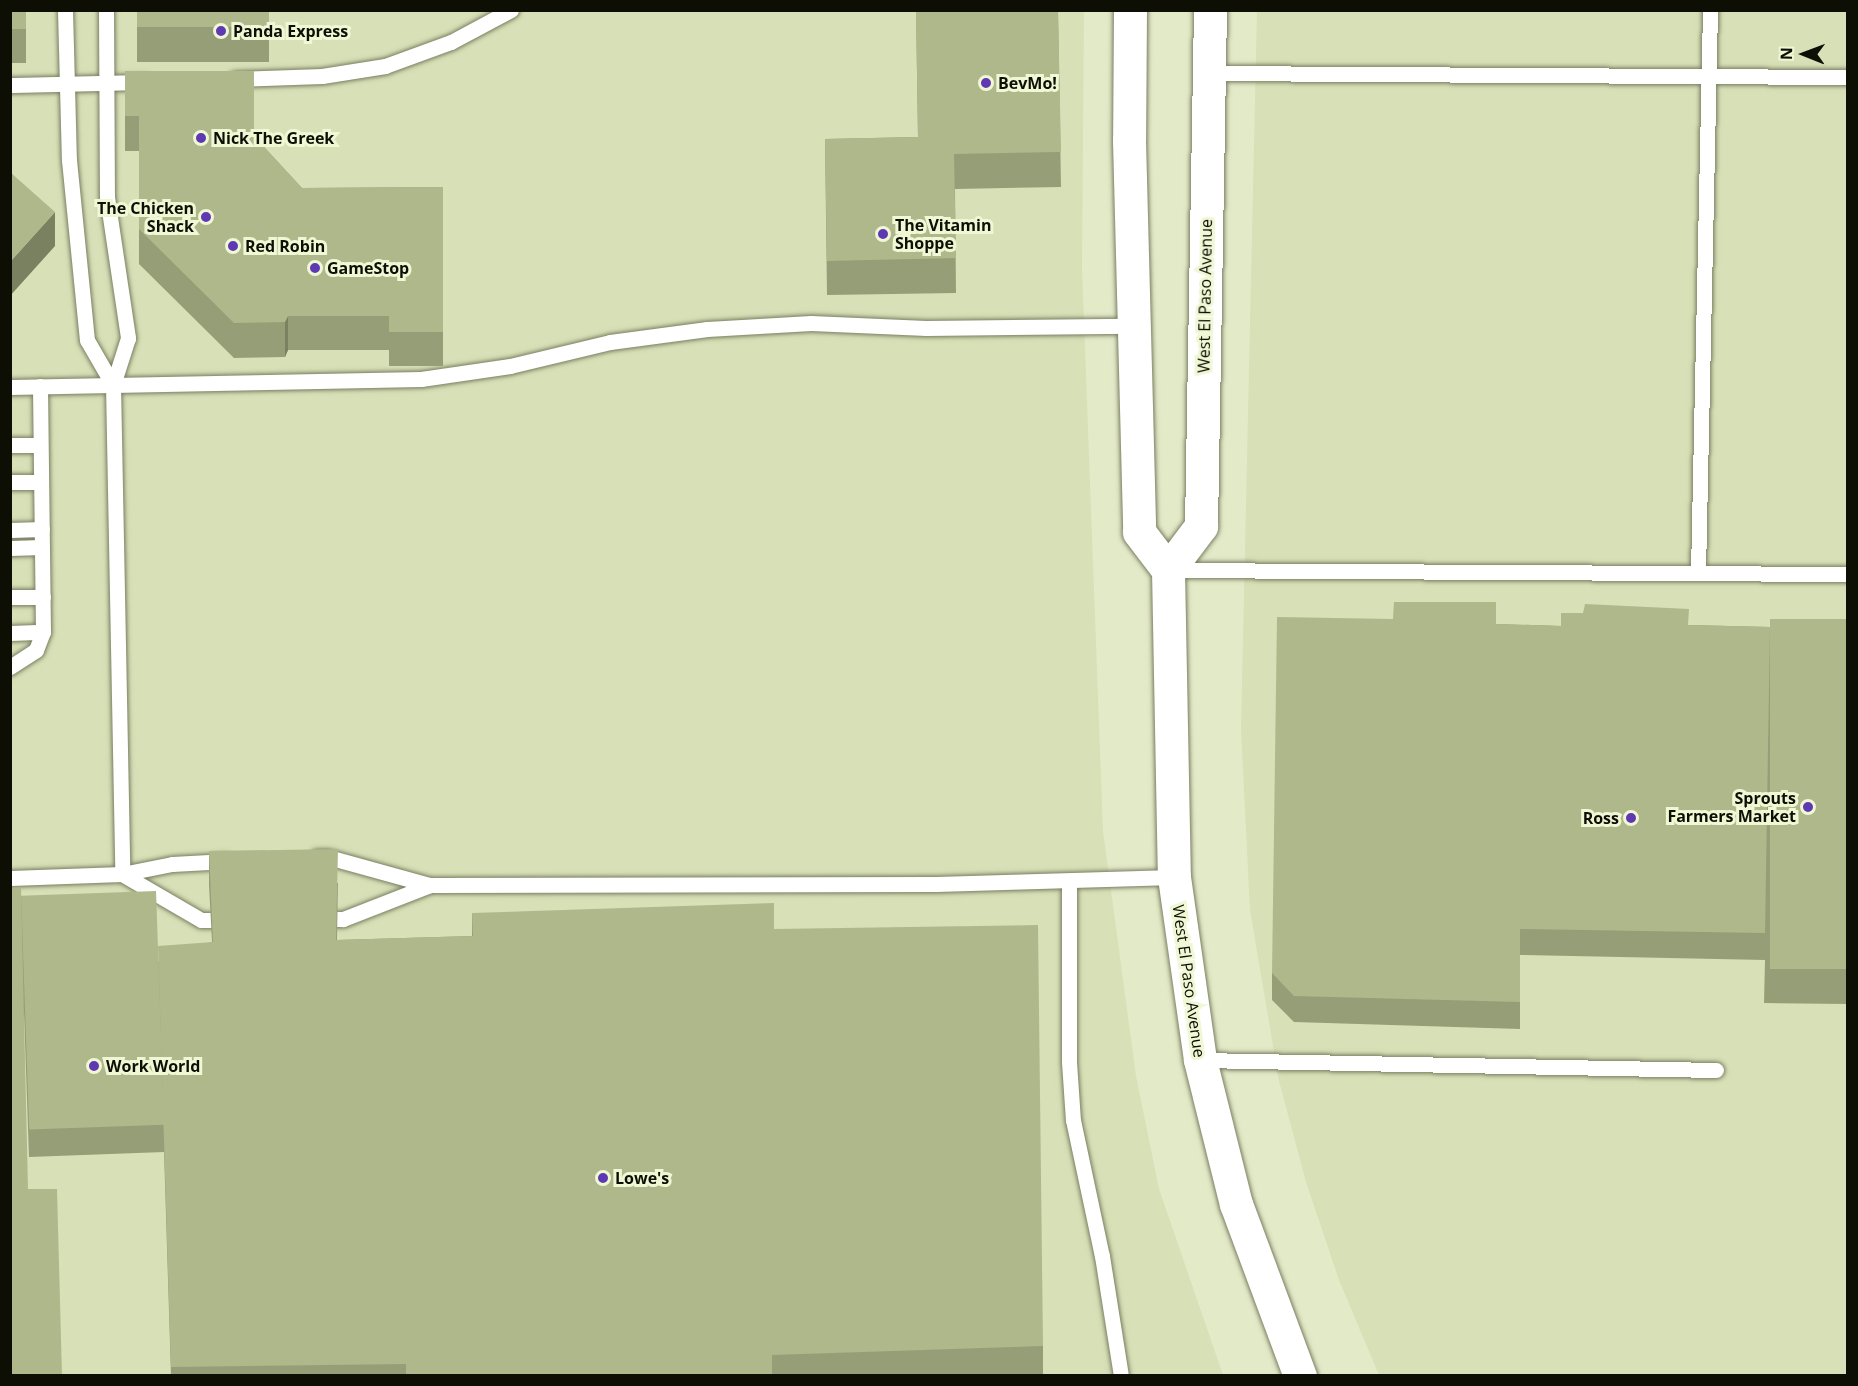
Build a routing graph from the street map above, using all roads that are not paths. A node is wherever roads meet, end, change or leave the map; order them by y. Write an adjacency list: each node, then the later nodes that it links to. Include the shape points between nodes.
1 (65, 10): 13 (lane)
2 (106, 10): 12 (lane)
3 (511, 10): 10 (lane, via 451,42 385,66 322,76)
4 (1130, 10): 15 (street)
5 (1210, 10): 7 (street, West El Paso Avenue)
6 (1710, 10): 8 (lane)
7 (1209, 73): 8 (lane); 27 (street, West El Paso Avenue, via 1201,526)
8 (1709, 75): 9 (lane); 28 (lane)
9 (1848, 76)
10 (221, 79)
11 (164, 81): 12 (lane)
12 (106, 83): 13 (lane); 16 (lane, via 110,227 128,338)
13 (66, 84): 14 (lane); 16 (lane, via 75,239 87,340)
14 (10, 85)
15 (1132, 326): 16 (lane, via 926,328 811,323 610,342 510,366 421,380); 27 (street, via 1139,532)
16 (113, 385): 17 (lane); 37 (lane)
17 (40, 386): 18 (lane); 20 (lane)
18 (10, 387)
19 (10, 445): 20 (lane)
20 (40, 445): 22 (lane)
21 (10, 482): 22 (lane)
22 (41, 482): 23 (lane)
23 (42, 529): 24 (lane); 26 (lane)
24 (10, 530)
25 (10, 548): 26 (lane)
26 (42, 548): 31 (lane)
27 (1168, 570): 28 (lane); 38 (street, West El Paso Avenue)
28 (1698, 573): 29 (lane)
29 (1848, 574)
30 (10, 597): 31 (lane)
31 (43, 597): 32 (lane)
32 (43, 632): 33 (lane); 34 (lane, via 36,650)
33 (10, 633)
34 (10, 667)
35 (306, 858): 41 (lane, via 328,857)
36 (239, 860): 37 (lane, via 172,864)
37 (122, 874): 39 (lane); 42 (lane, via 201,920)
38 (1174, 877): 40 (lane); 44 (street, West El Paso Avenue)
39 (10, 878)
40 (1069, 882): 41 (lane); 46 (lane, via 1073,1120 1102,1256)
41 (430, 885): 43 (lane, via 343,919)
42 (249, 920)
43 (296, 920)
44 (1200, 1060): 45 (lane); 47 (street, West El Paso Avenue, via 1236,1204)
45 (1716, 1070)
46 (1121, 1376)
47 (1300, 1376)

